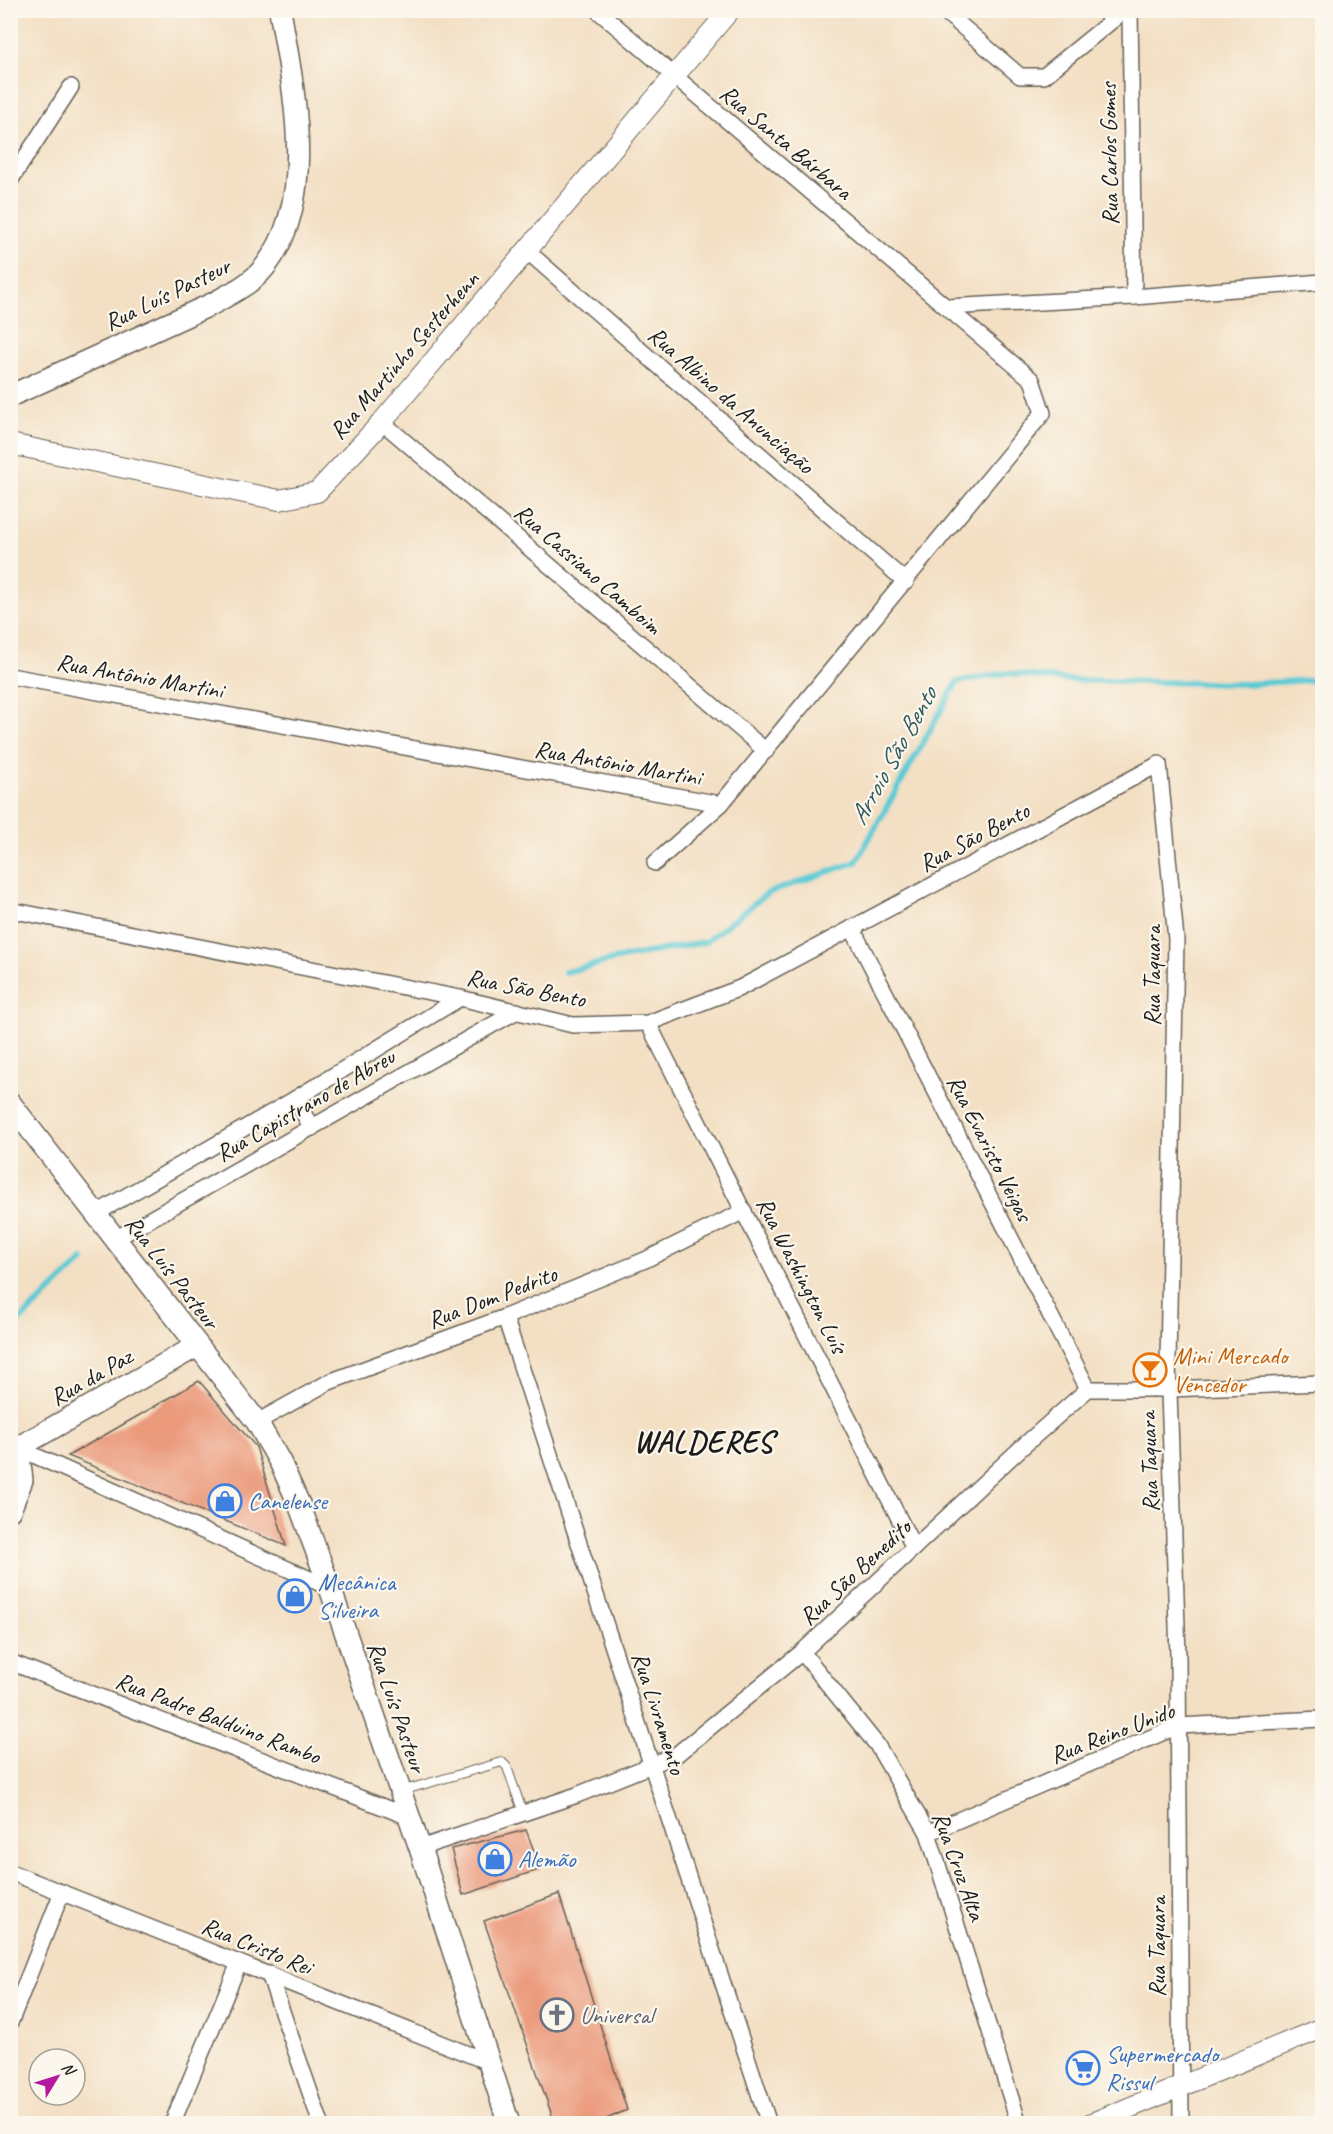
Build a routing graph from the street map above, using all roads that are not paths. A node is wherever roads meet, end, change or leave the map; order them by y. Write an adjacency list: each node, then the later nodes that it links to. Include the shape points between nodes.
1 (280, 10): 15 (main road, Rua Luís Pasteur, via 294,98 297,162 288,221 264,268 244,286 212,304)
2 (597, 10): 7 (street, Rua Santa Bárbara)
3 (730, 10): 7 (street, Rua Martinho Sesterhenn)
4 (943, 10): 5 (street, via 1020,76 1044,76)
5 (1125, 10)
6 (1130, 10): 12 (street, Rua Carlos Gomes)
7 (673, 76): 10 (street, Rua Martinho Sesterhenn); 13 (street, Rua Santa Bárbara)
8 (71, 87): 9 (street)
9 (10, 181)
10 (527, 251): 16 (street, Rua Martinho Sesterhenn); 18 (street, Rua Albino da Anunciação)
11 (1323, 282): 12 (street)
12 (1134, 297): 13 (street)
13 (947, 307): 14 (street, Rua Santa Bárbara)
14 (1032, 380): 18 (street, Rua Antônio Martini, via 1043,413)
15 (10, 396)
16 (382, 422): 17 (street, Rua Martinho Sesterhenn, via 317,492 279,500); 20 (street, Rua Cassiano Camboim)
17 (10, 444)
18 (906, 582): 20 (street, Rua Antônio Martini)
19 (10, 676): 22 (street, Rua Antônio Martini)
20 (766, 751): 22 (street, Rua Antônio Martini)
21 (1159, 764): 25 (street, Rua São Bento); 39 (street, Rua Taquara, via 1176,939)
22 (721, 804): 23 (street)
23 (655, 863)
24 (10, 910): 26 (street, Rua São Bento)
25 (852, 928): 28 (street, Rua São Bento, via 740,988); 38 (street, Rua Evaristo Veigas)
26 (460, 998): 27 (street, Rua São Bento); 29 (street, Rua Capistrano de Abreu)
27 (517, 1011): 28 (street, Rua São Bento, via 573,1025); 31 (street, Rua Capistrano de Abreu)
28 (648, 1023): 32 (street, Rua Washington Luís)
29 (295, 1100): 31 (street); 33 (street, Rua Capistrano de Abreu)
30 (10, 1103): 33 (main road, Rua Luís Pasteur)
31 (312, 1128): 34 (street, Rua Capistrano de Abreu)
32 (744, 1211): 35 (street, Rua Dom Pedrito, via 645,1260); 43 (street, Rua Washington Luís)
33 (95, 1214): 34 (main road, Rua Luís Pasteur)
34 (115, 1239): 36 (main road, Rua Luís Pasteur)
35 (505, 1317): 40 (street, Rua Dom Pedrito, via 329,1382); 49 (street, Rua Livramento)
36 (197, 1346): 40 (main road, Rua Luís Pasteur); 41 (main road, Rua da Paz)
37 (1323, 1383): 39 (street)
38 (1088, 1389): 39 (street); 43 (street, Rua São Benedito)
39 (1169, 1389): 48 (street, Rua Taquara)
40 (256, 1422): 44 (main road, Rua Luís Pasteur, via 294,1493)
41 (14, 1450): 42 (main road, via 22,1480); 44 (street)
42 (10, 1510)
43 (914, 1548): 45 (street, Rua São Benedito)
44 (330, 1588): 50 (main road, Rua Luís Pasteur)
45 (802, 1652): 49 (street, Rua São Benedito, via 676,1755); 53 (street, Rua Cruz Alta, via 877,1745)
46 (10, 1662): 52 (street, Rua Padre Balduino Rambo)
47 (1323, 1719): 48 (street, Rua Reino Unido)
48 (1178, 1726): 53 (street, Rua Reino Unido); 62 (street, Rua Taquara)
49 (653, 1766): 51 (street, Rua São Benedito); 66 (street, Rua Livramento)
50 (399, 1791): 51 (lane, via 502,1762); 52 (main road, Rua Luís Pasteur)
51 (523, 1813): 54 (street, Rua São Benedito)
52 (409, 1817): 54 (main road, Rua Luís Pasteur)
53 (928, 1833): 67 (street, Rua Cruz Alta)
54 (420, 1848): 61 (main road, Rua Luís Pasteur)
55 (10, 1872): 56 (street, Rua Cristo Rei)
56 (62, 1892): 57 (street, Rua Cristo Rei); 59 (street)
57 (239, 1963): 58 (street, Rua Cristo Rei); 63 (street)
58 (269, 1974): 61 (street, Rua Cristo Rei); 64 (street)
59 (10, 2023)
60 (1323, 2028): 62 (street)
61 (488, 2062): 65 (main road, Rua Luís Pasteur)
62 (1180, 2085): 68 (street); 69 (street, Rua Taquara)
63 (172, 2124)
64 (321, 2124)
65 (509, 2124)
66 (769, 2124)
67 (1019, 2124)
68 (1090, 2124)
69 (1181, 2124)

